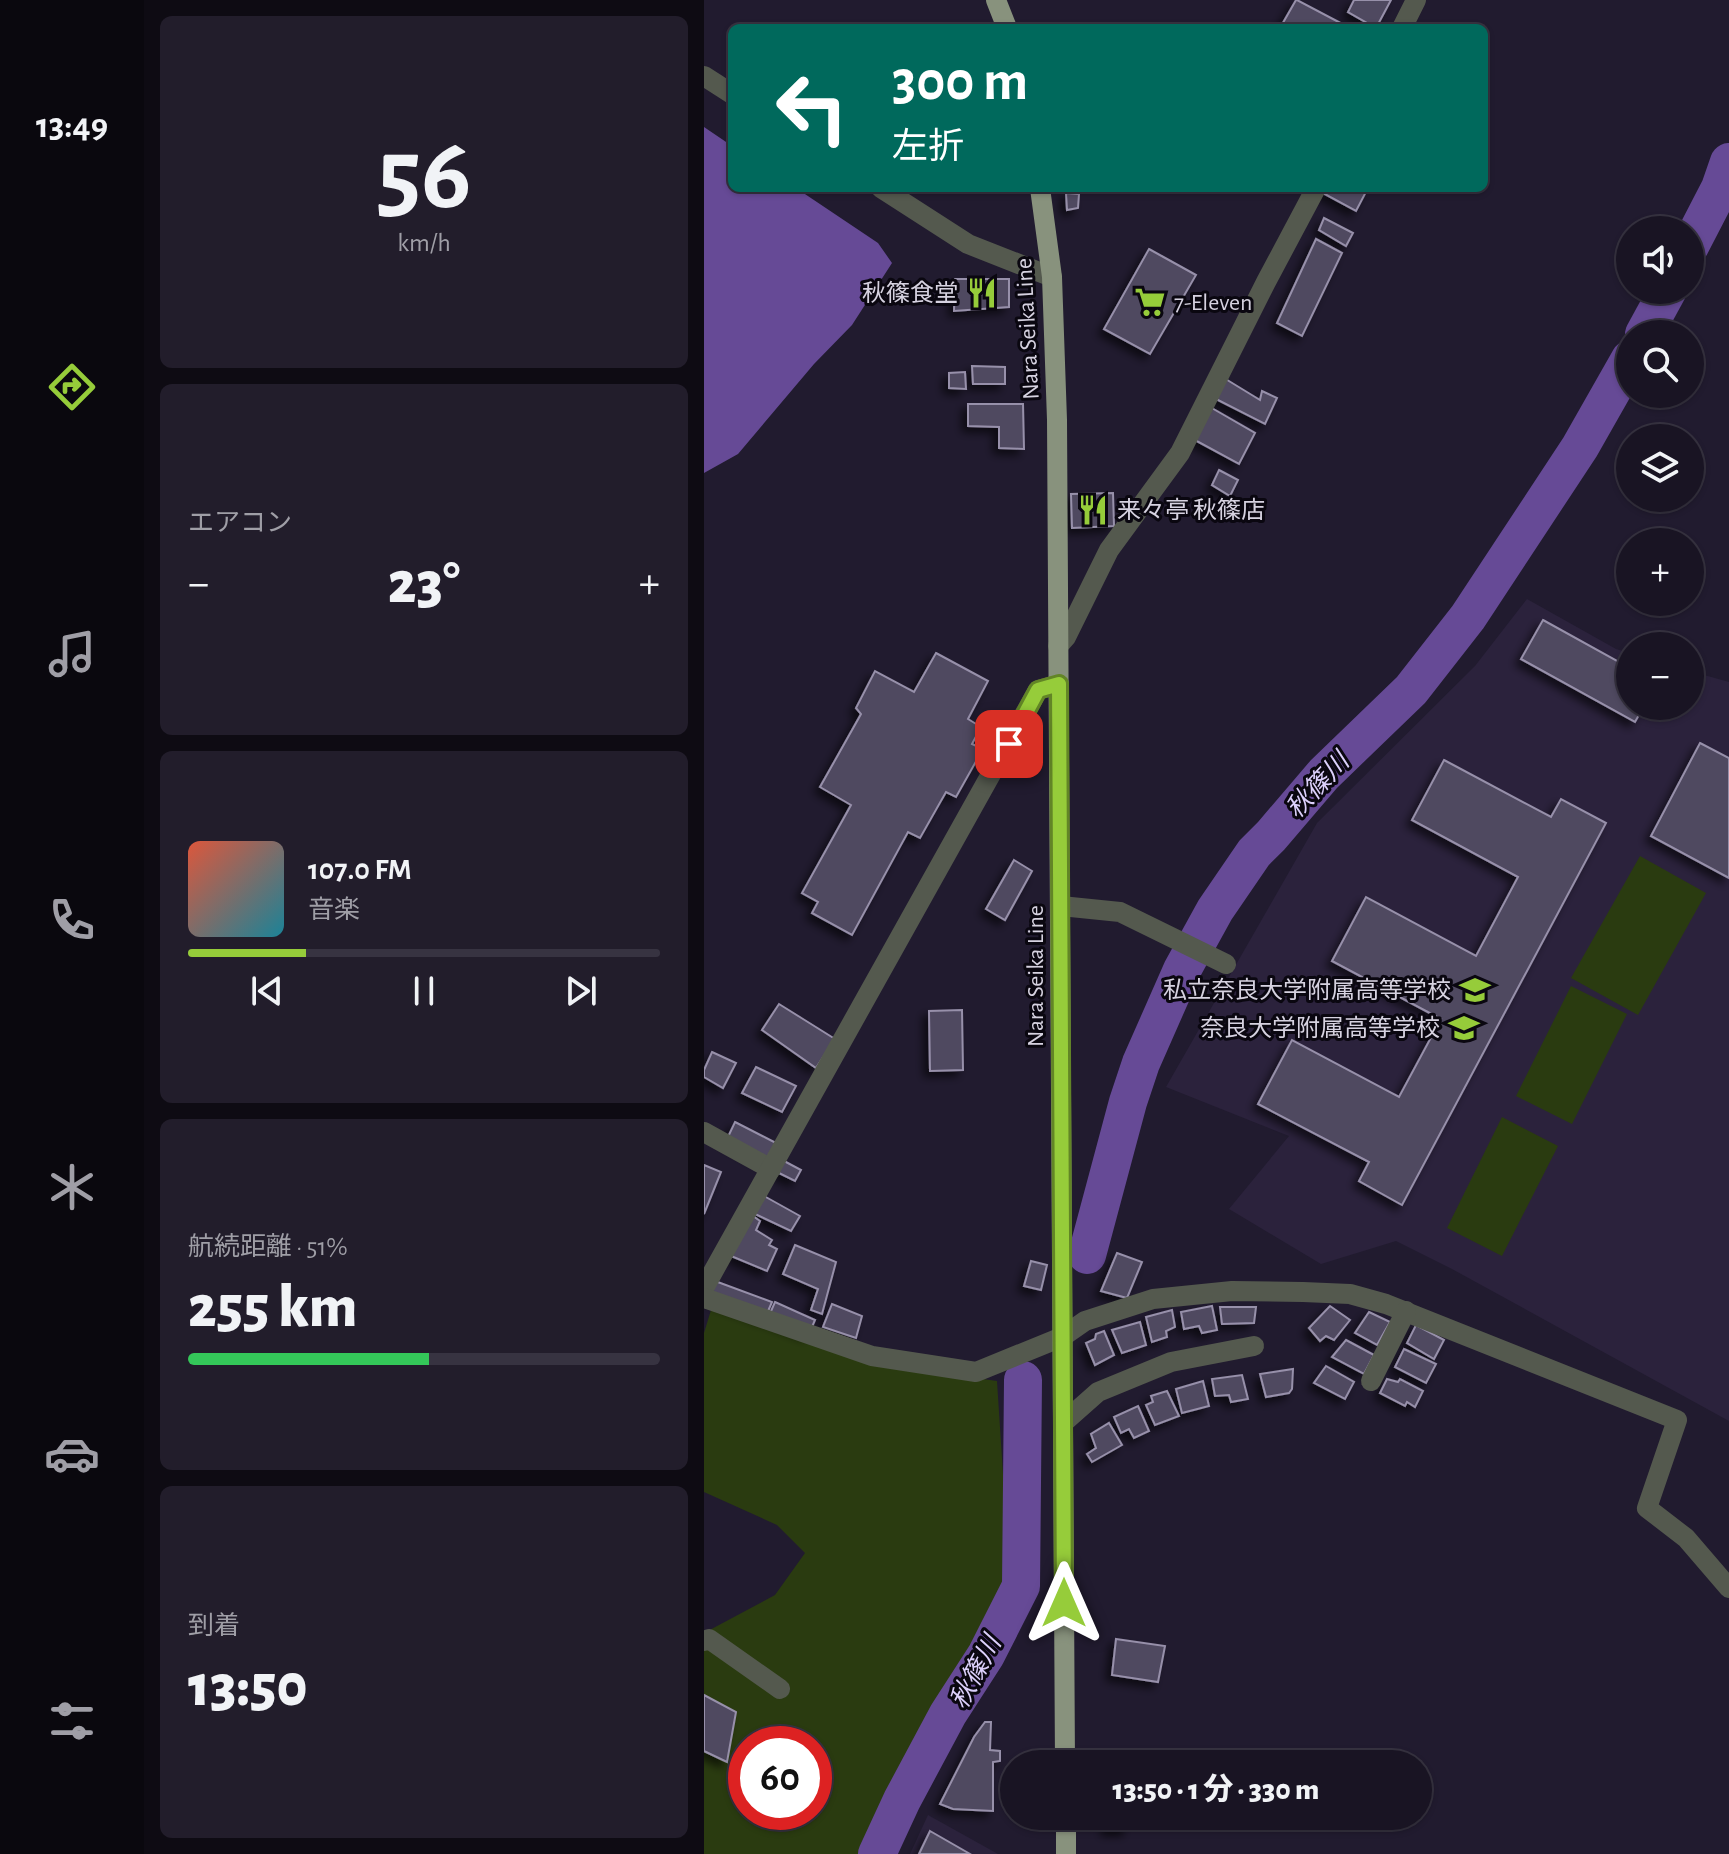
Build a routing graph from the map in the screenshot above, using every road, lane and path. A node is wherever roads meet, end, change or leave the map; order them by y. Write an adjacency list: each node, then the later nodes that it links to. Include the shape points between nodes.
1 (996, 0): 3 (main road)
2 (1416, 0): 4 (street)
3 (1005, 24)
4 (1404, 24)
5 (704, 76): 6 (street)
6 (728, 91)
7 (887, 192): 10 (street, via 968,244)
8 (1041, 192): 10 (main road, Nara Seika Line)
9 (1314, 192): 11 (street, via 1180,453 1109,550)
10 (1052, 277): 11 (main road, Nara Seika Line)
11 (1058, 646): 12 (main road, Nara Seika Line)
12 (1059, 684): 13 (main road, Nara Seika Line); 16 (street, via 1038,690)
13 (1061, 906): 14 (street, via 1120,912); 20 (main road, Nara Seika Line)
14 (1219, 961)
15 (704, 1132): 16 (street)
16 (771, 1169): 17 (street)
17 (704, 1288)
18 (704, 1298): 20 (street, via 872,1356 976,1372)
19 (1406, 1311): 20 (street, via 1350,1294 1232,1291 1153,1299 1085,1321); 22 (street); 24 (street, via 1677,1420 1647,1508 1686,1538)
20 (1062, 1337): 23 (main road, Nara Seika Line)
21 (1254, 1346): 23 (street, via 1171,1362 1098,1392)
22 (1371, 1381)
23 (1063, 1423): 27 (main road, Nara Seika Line)
24 (1729, 1588)
25 (704, 1641): 26 (street, via 709,1639)
26 (780, 1689)
27 (1065, 1750)
28 (1066, 1830): 29 (main road)
29 (1066, 1854)

